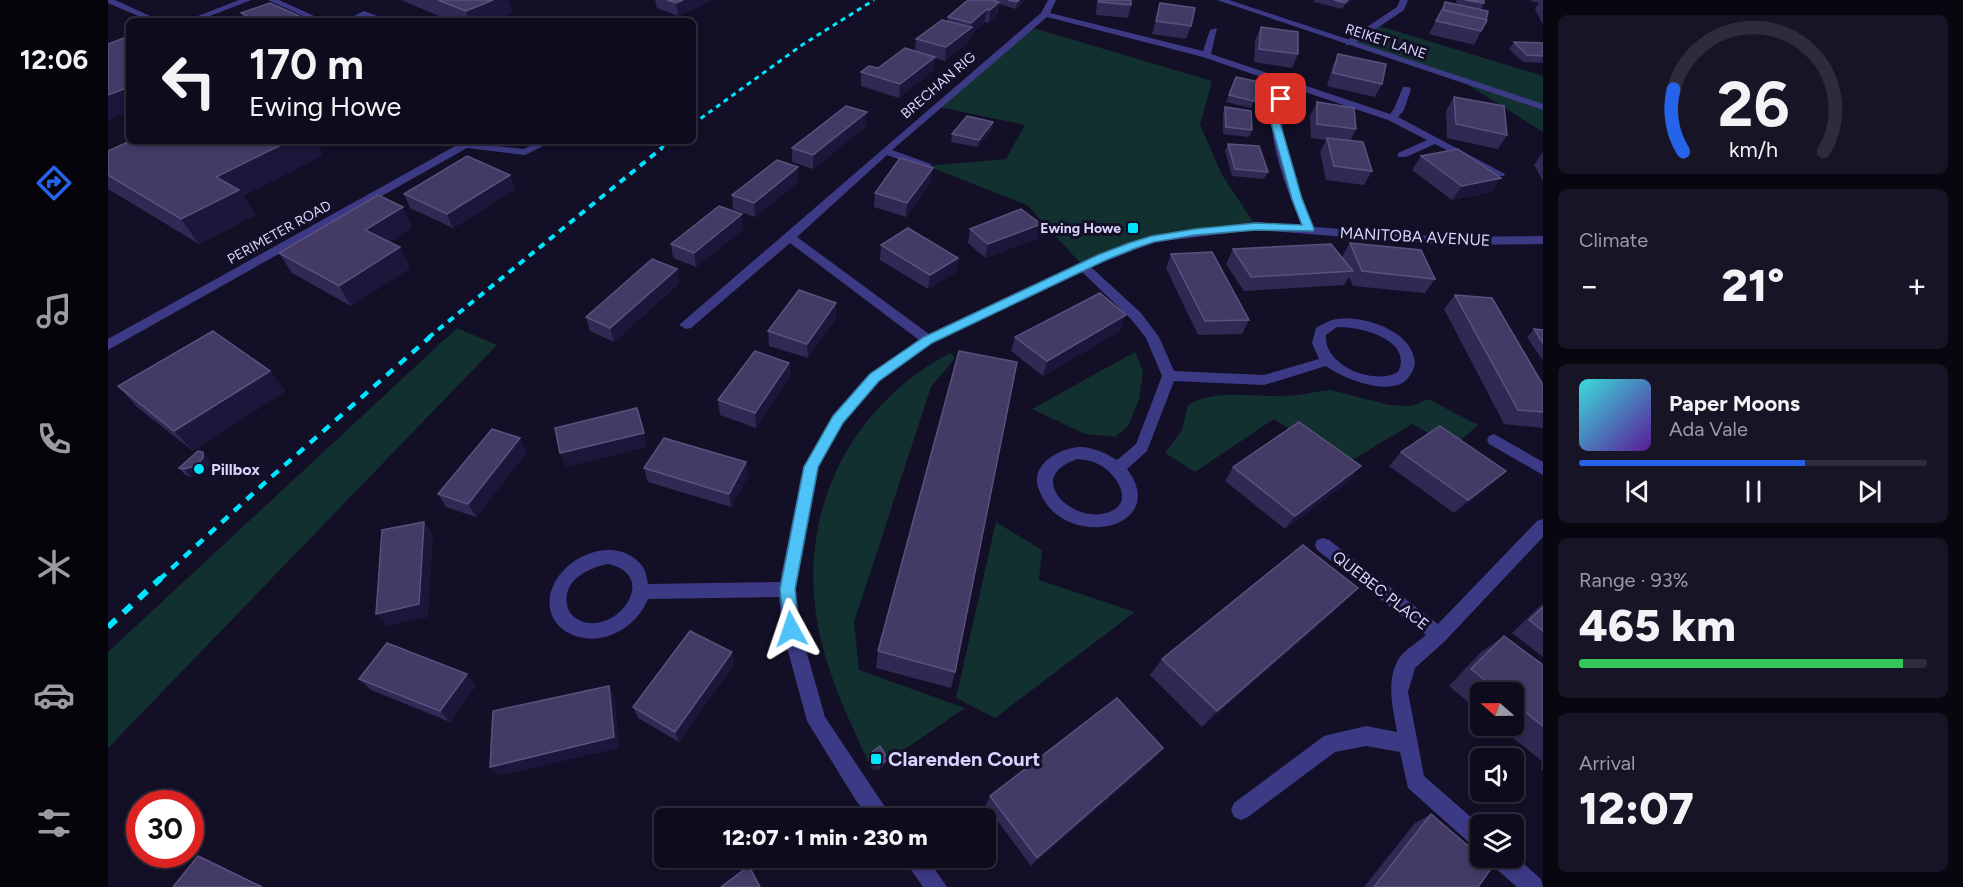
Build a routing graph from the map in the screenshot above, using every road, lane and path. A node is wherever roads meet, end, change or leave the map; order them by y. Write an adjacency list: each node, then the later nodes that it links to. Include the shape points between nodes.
1 (108, 0): 8 (street)
2 (248, 0): 9 (street)
3 (272, 0): 10 (street)
4 (1052, 0): 7 (street, BRECHAN RIG)
5 (1221, 0): 14 (street, REIKET LANE)
6 (1404, 0): 14 (street, via 1401,8)
7 (1045, 14): 15 (street); 24 (street, BRECHAN RIG)
8 (150, 18)
9 (197, 18)
10 (314, 18)
11 (355, 18): 12 (street, via 364,14)
12 (374, 18)
13 (1214, 30): 15 (street)
14 (1349, 43): 18 (street, REIKET LANE)
15 (1206, 55): 16 (street)
16 (1296, 87): 19 (street); 28 (street, via 1281,99 1275,119)
17 (1406, 89): 19 (street)
18 (1543, 107)
19 (1392, 118): 20 (street)
20 (1433, 141): 25 (street); 27 (street)
21 (459, 144): 34 (street, PERIMETER ROAD)
22 (468, 144): 23 (street, PERIMETER ROAD, via 525,152)
23 (542, 144)
24 (885, 151): 26 (street); 29 (street, BRECHAN RIG)
25 (1402, 155)
26 (927, 166)
27 (1500, 174)
28 (1309, 229): 30 (street, MANITOBA AVENUE, via 1448,241); 31 (street, MANITOBA AVENUE, via 1256,226 1152,239)
29 (790, 237): 32 (street, BRECHAN RIG); 33 (street)
30 (1543, 240)
31 (1084, 267): 33 (street, MANITOBA AVENUE); 36 (street, via 1137,316 1152,337)
32 (686, 325)
33 (928, 340): 42 (street, MANITOBA AVENUE, via 874,378 832,429 811,467)
34 (108, 345)
35 (1328, 361): 35 (street, via 1319,348 1321,332 1338,323 1350,323 1391,337 1408,357 1408,367 1404,375 1379,382 1347,374); 36 (street, via 1264,380)
36 (1169, 376): 38 (street, via 1142,447)
37 (1494, 440): 39 (street)
38 (1117, 468): 38 (street, via 1126,478 1130,500 1126,510 1103,521 1074,518 1051,501 1045,489 1047,468 1065,455 1092,455)
39 (1543, 469)
40 (1543, 526): 44 (street, QUEBEC PLACE)
41 (1323, 545): 44 (street, QUEBEC PLACE)
42 (788, 589): 43 (street); 46 (street, MANITOBA AVENUE, via 791,629 817,721)
43 (642, 592): 43 (street, via 630,615 619,624 591,631 568,622 560,614 557,602 564,578 587,561 601,557 627,562 642,580)
44 (1439, 635): 45 (street, QUEBEC PLACE, via 1407,663 1400,692)
45 (1409, 744): 47 (street, via 1366,736 1331,743); 48 (street, QUEBEC PLACE, via 1415,781)
46 (874, 808)
47 (1241, 810)
48 (1470, 830)
49 (922, 868): 51 (street)
50 (1512, 868): 52 (street)
51 (936, 887)
52 (1533, 887)

